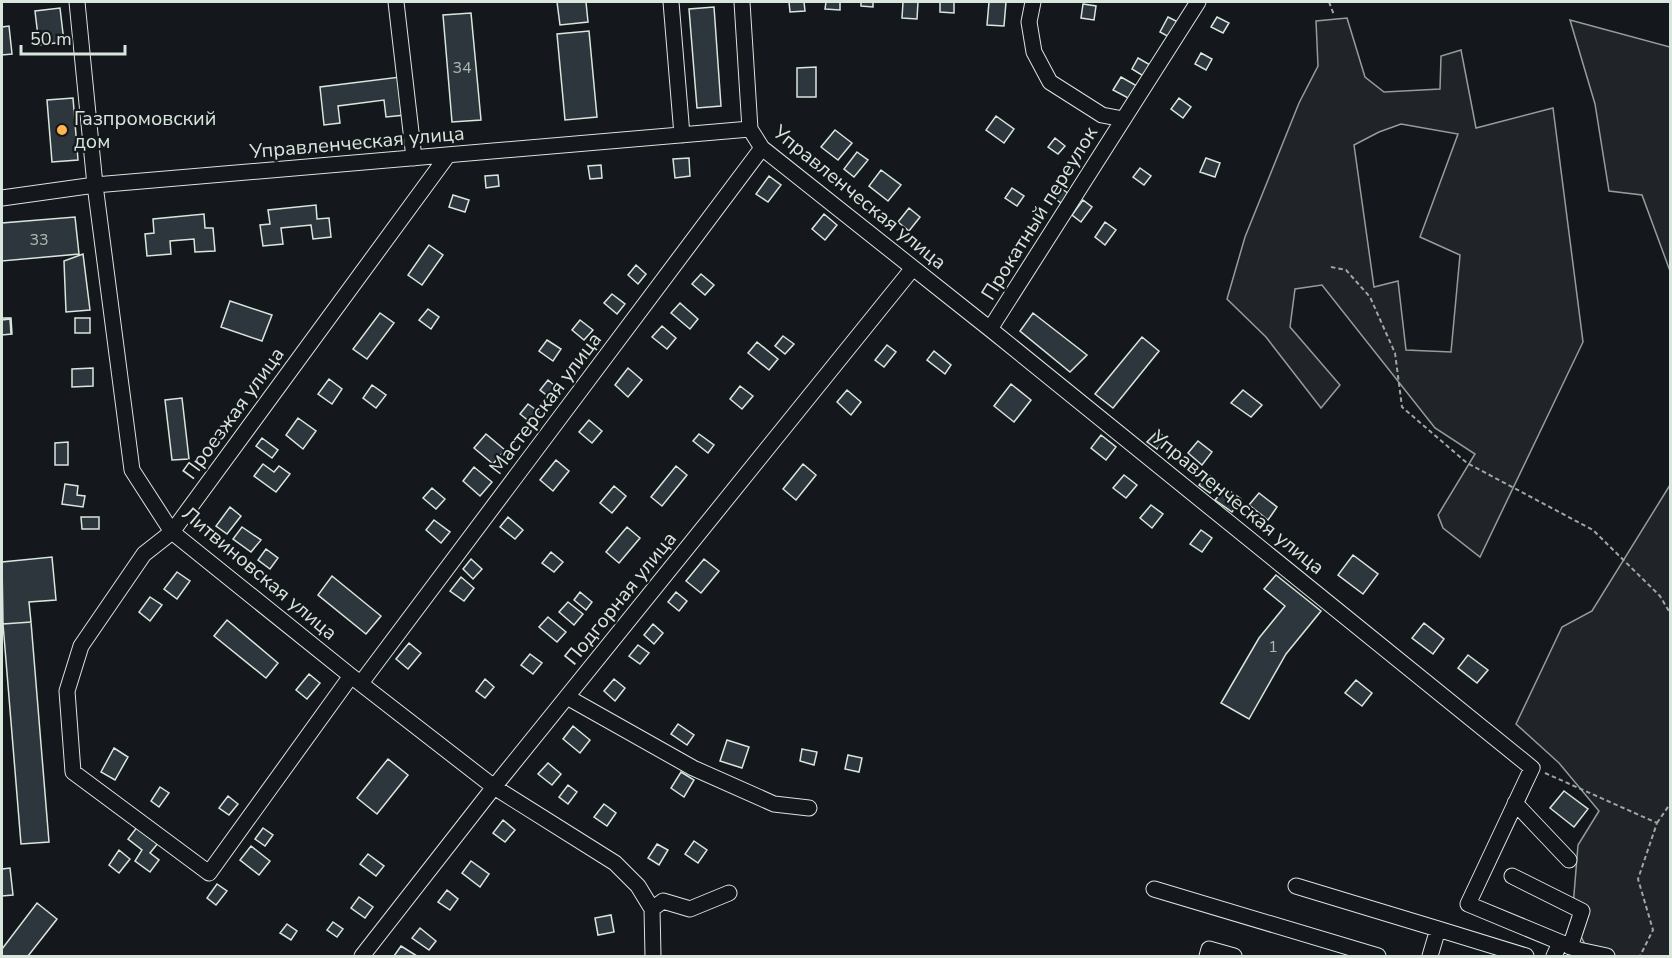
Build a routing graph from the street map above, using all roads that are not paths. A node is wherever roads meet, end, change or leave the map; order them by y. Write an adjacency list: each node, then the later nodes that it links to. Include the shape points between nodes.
1 (77, 2): 13 (street, Литвиновская улица)
2 (396, 2): 12 (street)
3 (670, 2): 9 (street)
4 (742, 2): 8 (street)
5 (1033, 2): 7 (street, Прокатный переулок, via 1029,22 1034,52 1050,82 1102,114)
6 (1198, 2): 7 (street, Прокатный переулок)
7 (1123, 119): 16 (street, Прокатный переулок)
8 (750, 129): 9 (street, Управленческая улица); 10 (street, Управленческая улица)
9 (682, 135): 11 (street, Управленческая улица)
10 (762, 148): 15 (street, Управленческая улица); 18 (street, Мастерская улица)
11 (448, 155): 12 (street, Управленческая улица); 17 (street, Проезжая улица)
12 (414, 158): 13 (street, Управленческая улица)
13 (95, 184): 14 (street, Управленческая улица); 17 (street, Литвиновская улица, via 132,470)
14 (2, 198)
15 (913, 268): 16 (street, Управленческая улица); 19 (street, Подгорная улица)
16 (990, 329): 22 (street, Управленческая улица, via 1532,768)
17 (172, 532): 18 (street, Литвиновская улица); 20 (street, Проезжая улица, via 144,554 81,646 67,691)
18 (356, 680): 20 (street, Мастерская улица, via 209,873); 21 (street, Литвиновская улица)
19 (567, 697): 21 (street, Подгорная улица); 23 (street, via 693,768 774,804)
20 (73, 772)
21 (494, 787): 29 (street, Литвиновская улица, via 615,863 638,886); 32 (street, Подгорная улица)
22 (1515, 803): 24 (street); 31 (street, via 1468,904)
23 (809, 808)
24 (1569, 860)
25 (1512, 876): 31 (street, via 1582,911)
26 (1296, 886): 30 (street)
27 (1154, 889): 36 (street)
28 (729, 893): 29 (street, via 690,909 663,901)
29 (652, 909): 33 (street)
30 (1438, 929): 37 (street); 38 (street)
31 (1562, 949): 39 (street)
32 (362, 957)
33 (653, 957)
34 (1207, 957): 35 (street, via 1209,949)
35 (1234, 957)
36 (1378, 957)
37 (1430, 957)
38 (1526, 957)
39 (1607, 957)

